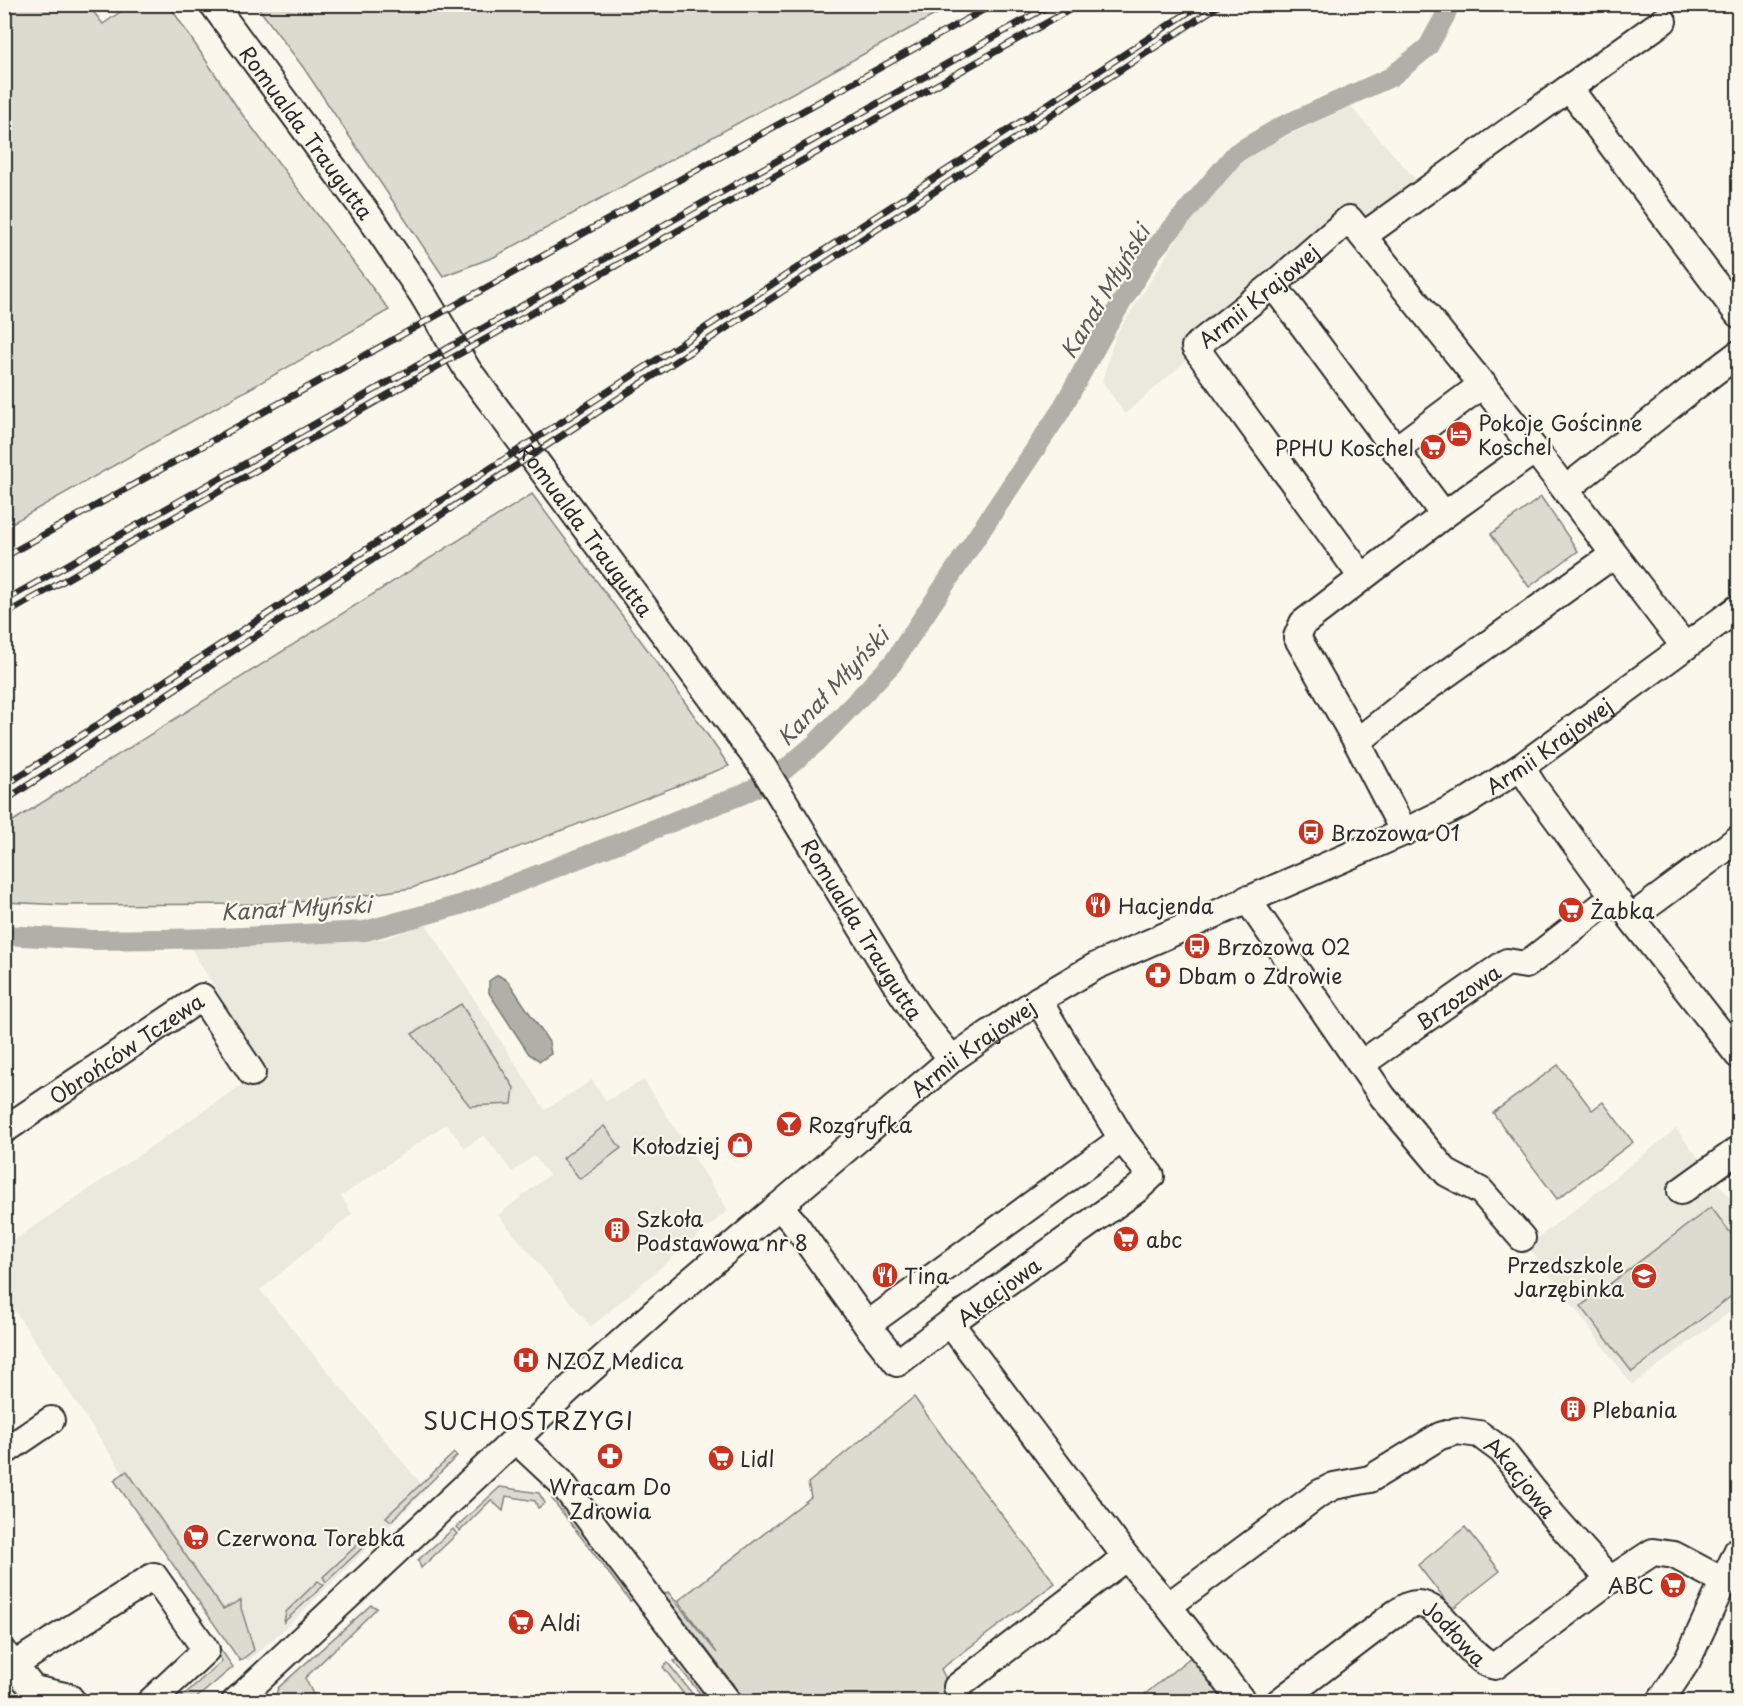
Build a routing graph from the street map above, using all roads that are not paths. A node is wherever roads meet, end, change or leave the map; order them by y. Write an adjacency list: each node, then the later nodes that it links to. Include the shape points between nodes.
1 (213, 4): 26 (street, Romualda Traugutta, via 379,230 467,369 763,767 896,984)
2 (1664, 21): 3 (street)
3 (1569, 88): 4 (street); 6 (street)
4 (1364, 236): 5 (street, Armii Krajowej, via 1349,219); 8 (street, Armii Krajowej)
5 (1273, 285): 9 (street); 14 (street, Armii Krajowej, via 1195,347)
6 (1738, 315)
7 (1738, 354): 11 (street)
8 (1483, 384): 9 (street); 10 (street, Armii Krajowej)
9 (1395, 450): 12 (street)
10 (1535, 450): 11 (street, Armii Krajowej); 12 (street)
11 (1566, 489): 13 (street, Armii Krajowej)
12 (1444, 515): 14 (street)
13 (1616, 557): 16 (street, Armii Krajowej); 17 (street, via 1602,563 1417,695)
14 (1362, 577): 17 (street, via 1303,623 1297,637)
15 (1738, 608): 16 (street, Armii Krajowej)
16 (1685, 647): 18 (street, Armii Krajowej)
17 (1357, 742): 19 (street)
18 (1521, 766): 19 (street, Armii Krajowej, via 1466,802); 21 (street)
19 (1404, 832): 22 (street, Armii Krajowej)
20 (1738, 839): 23 (street)
21 (1613, 897): 23 (street); 27 (street, Brzozowa, via 1526,965 1507,962)
22 (1247, 899): 24 (street, Armii Krajowej, via 1096,966); 27 (street)
23 (1631, 918): 25 (street)
24 (1038, 1000): 26 (street, Armii Krajowej); 30 (street, Akacjowa)
25 (1738, 1055)
26 (952, 1059): 33 (street, Armii Krajowej)
27 (1361, 1064): 34 (street, via 1383,1097 1448,1173 1481,1191)
28 (252, 1073): 29 (street, Obrońców Tczewa, via 202,997)
29 (4, 1130)
30 (1122, 1139): 35 (street, Akacjowa, via 1151,1176); 36 (street)
31 (1738, 1150): 32 (street)
32 (1681, 1191)
33 (779, 1206): 36 (street); 38 (street, Armii Krajowej, via 673,1296)
34 (1522, 1238)
35 (950, 1323): 36 (street, via 897,1363); 41 (street, Akacjowa)
36 (867, 1325)
37 (51, 1420): 39 (street)
38 (516, 1440): 47 (street, Armii Krajowej); 50 (street, via 561,1482)
39 (4, 1452)
40 (1738, 1550): 43 (street)
41 (1126, 1557): 44 (street, Akacjowa); 46 (street)
42 (1610, 1580): 43 (street, Jodłowa, via 1653,1552 1674,1555); 44 (street, Akacjowa, via 1502,1451 1479,1434 1457,1431 1440,1436 1370,1479 1320,1493); 52 (street, Jodłowa, via 1495,1666 1484,1662 1434,1611 1412,1604)
43 (1725, 1582): 53 (street, via 1687,1661)
44 (1168, 1606): 51 (street, Akacjowa)
45 (9, 1659): 48 (street, via 33,1689); 49 (street, via 154,1576 206,1650)
46 (957, 1687)
47 (250, 1697)
48 (73, 1701)
49 (150, 1701)
50 (728, 1701)
51 (1243, 1701)
52 (1279, 1701)
53 (1660, 1701)

